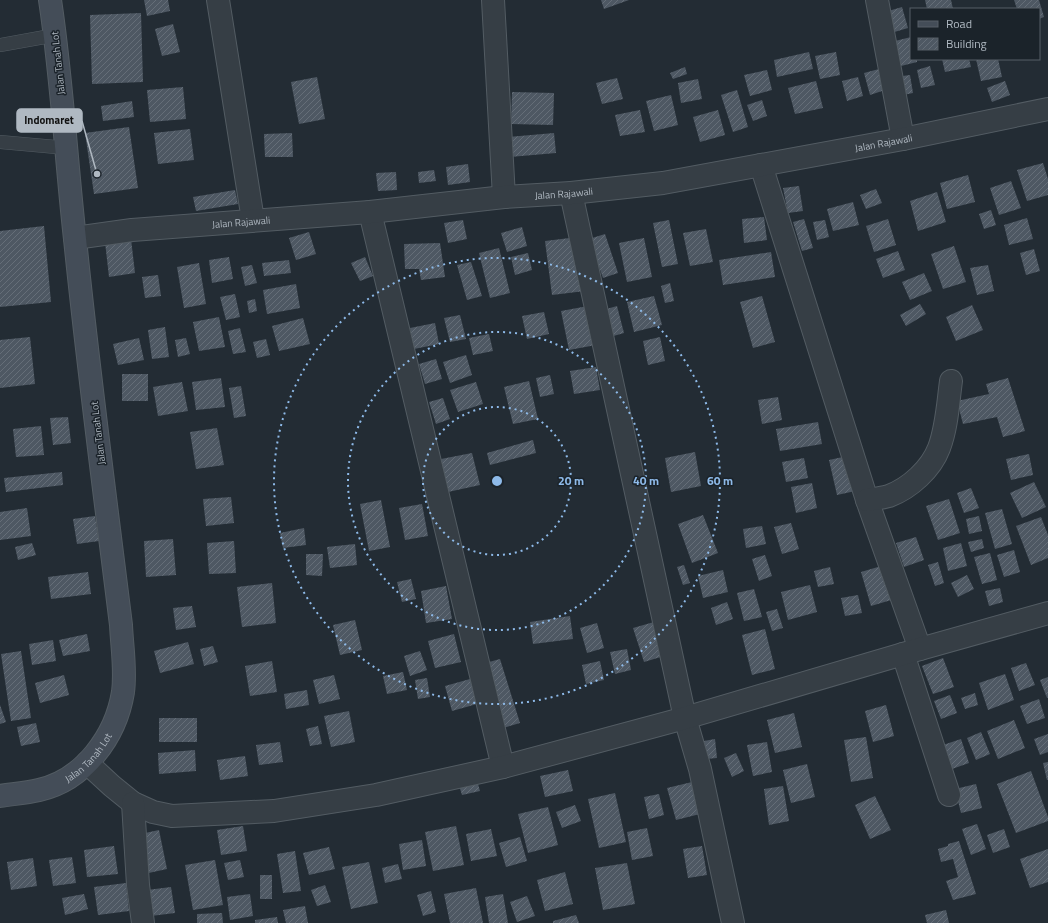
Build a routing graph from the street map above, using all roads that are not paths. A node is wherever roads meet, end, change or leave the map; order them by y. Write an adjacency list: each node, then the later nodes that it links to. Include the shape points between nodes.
1 (50, 0): 5 (main road, Jalan Tanah Lot)
2 (218, 0): 15 (street)
3 (493, 0): 13 (street)
4 (877, 0): 8 (street)
5 (56, 35): 6 (lane); 10 (main road, Jalan Tanah Lot)
6 (0, 45)
7 (1048, 109): 8 (street, Jalan Rajawali)
8 (903, 139): 11 (street, Jalan Rajawali)
9 (0, 142): 10 (lane)
10 (67, 148): 16 (main road, Jalan Tanah Lot)
11 (761, 165): 12 (street, Jalan Rajawali, via 662,183); 18 (street)
12 (571, 193): 13 (street, Jalan Rajawali); 21 (street)
13 (504, 197): 14 (street, Jalan Rajawali)
14 (370, 212): 15 (street, Jalan Rajawali); 23 (street)
15 (253, 220): 16 (street, Jalan Rajawali, via 132,230)
16 (75, 238): 22 (main road, Jalan Tanah Lot, via 121,625 124,678 123,693 115,719 100,748)
17 (951, 381): 18 (street, via 939,449 928,466 911,484 888,496)
18 (867, 500): 20 (street)
19 (1048, 614): 20 (street)
20 (912, 651): 21 (street); 24 (street)
21 (685, 718): 23 (street); 28 (street, via 700,769)
22 (87, 763): 25 (main road, Jalan Tanah Lot, via 74,774 49,787); 26 (street)
23 (503, 767): 26 (street, via 376,795 274,811 172,816 153,812)
24 (949, 795)
25 (0, 796)
26 (133, 803): 27 (street, via 138,885)
27 (144, 923)
28 (733, 923)

